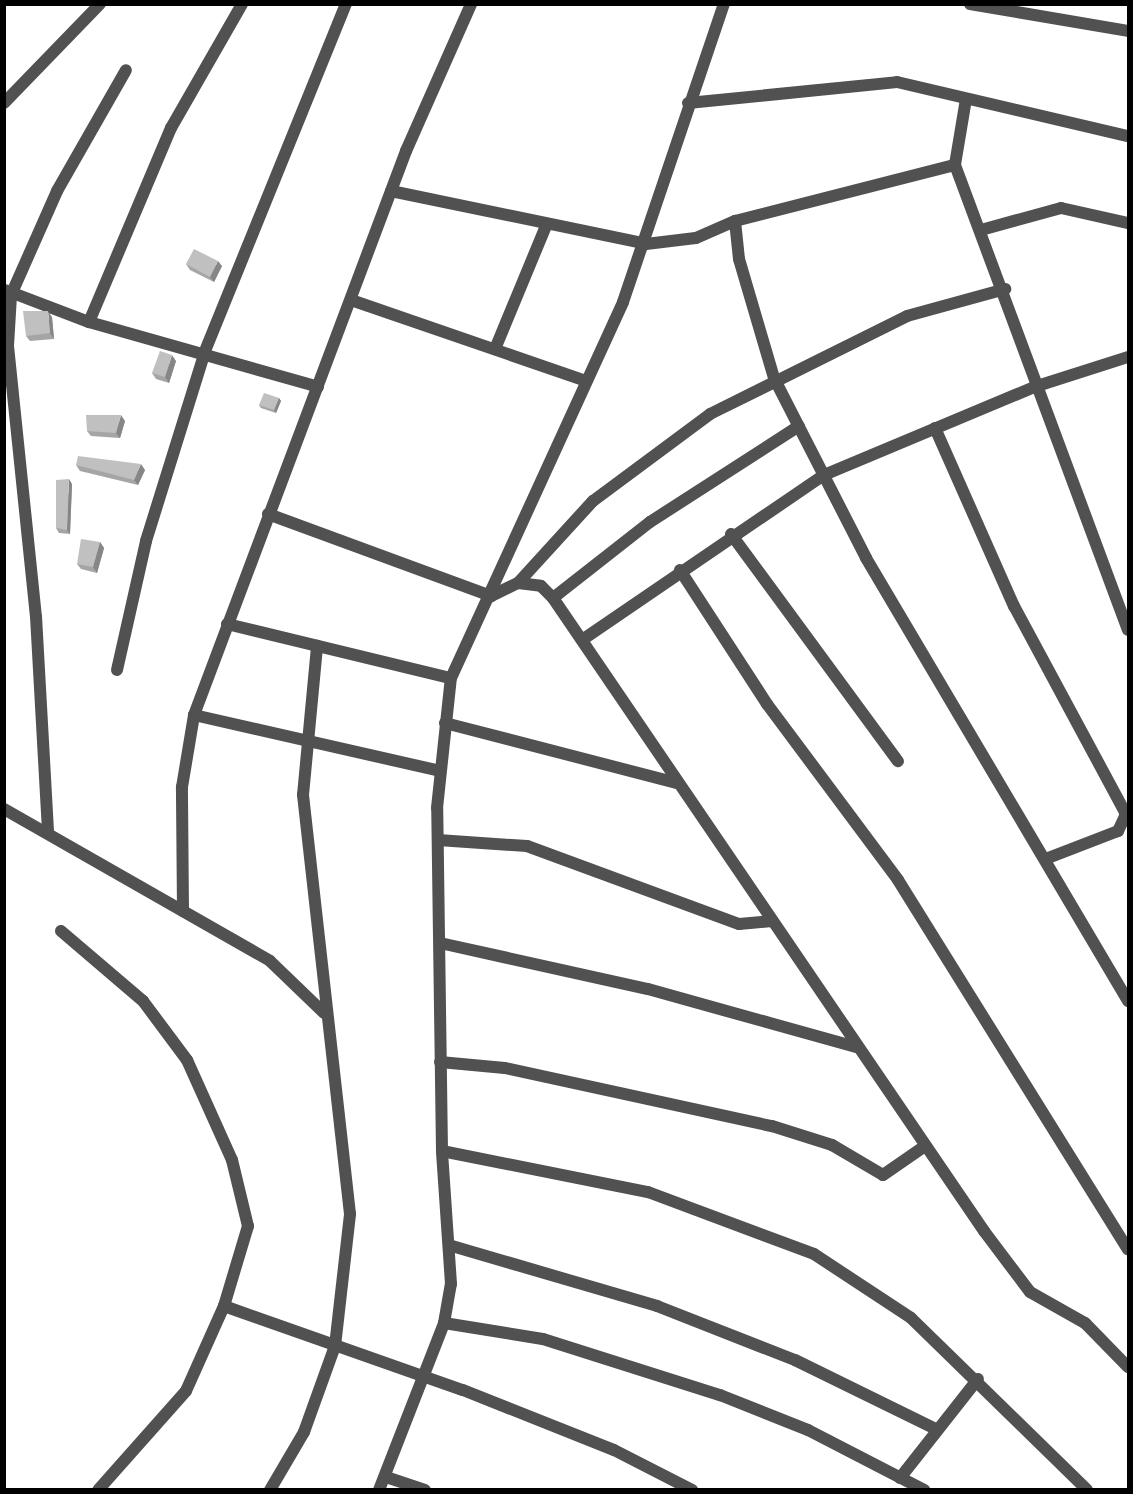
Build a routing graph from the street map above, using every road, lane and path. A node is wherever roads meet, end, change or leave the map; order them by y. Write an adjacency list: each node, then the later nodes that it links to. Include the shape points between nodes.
1 (100, 4): 10 (street)
2 (242, 4): 23 (street, via 171,128)
3 (346, 4): 25 (street)
4 (471, 4): 14 (street)
5 (724, 4): 11 (street)
6 (970, 4): 7 (street)
7 (1128, 31)
8 (126, 70): 21 (street, via 52,200)
9 (966, 99): 11 (street, via 897,82); 12 (street); 13 (street)
10 (4, 103)
11 (688, 104): 19 (street)
12 (1128, 136)
13 (955, 165): 15 (street); 18 (street)
14 (391, 191): 17 (street); 22 (street)
15 (735, 221): 19 (street, via 696,238); 27 (street, via 742,268)
16 (1128, 223): 18 (street, via 1061,208)
17 (546, 226): 19 (street); 24 (street)
18 (981, 230): 20 (street)
19 (646, 244): 28 (street)
20 (1005, 289): 27 (street, via 907,316); 30 (street)
21 (8, 293): 23 (street); 53 (street, via 8,346 36,617)
22 (351, 300): 24 (street); 29 (street)
23 (89, 322): 25 (street)
24 (495, 349): 28 (street)
25 (205, 351): 29 (street); 44 (street, via 146,541)
26 (1128, 357): 30 (street)
27 (774, 378): 31 (street); 37 (street, via 710,414 593,501)
28 (586, 381): 38 (street)
29 (318, 387): 34 (street)
30 (1034, 387): 32 (street); 41 (street)
31 (799, 426): 33 (street); 39 (street, via 650,522)
32 (935, 428): 33 (street); 55 (street, via 1014,606 1126,814 1118,831)
33 (824, 475): 35 (street); 55 (street, via 866,558)
34 (268, 514): 38 (street); 40 (street)
35 (731, 534): 36 (street); 49 (street)
36 (680, 570): 42 (street); 67 (street, via 767,704 898,880)
37 (518, 583): 38 (street); 39 (street, via 540,586)
38 (491, 596): 45 (street)
39 (554, 598): 42 (street)
40 (227, 624): 43 (street); 46 (street)
41 (1128, 630)
42 (582, 640): 51 (street)
43 (317, 646): 45 (street); 48 (street)
44 (117, 670)
45 (451, 678): 47 (street)
46 (194, 715): 48 (street); 56 (street, via 182,787)
47 (445, 723): 50 (street); 51 (street)
48 (307, 739): 50 (street); 61 (street, via 303,795)
49 (898, 761)
50 (437, 770): 54 (street)
51 (677, 783): 57 (street)
52 (4, 809): 53 (street)
53 (48, 831): 56 (street)
54 (438, 840): 57 (street, via 527,846 739,924); 59 (street)
55 (1048, 858): 60 (street)
56 (183, 910): 61 (street, via 270,961)
57 (772, 921): 62 (street)
58 (61, 932): 68 (street, via 142,1001 204,1090 232,1161 248,1226)
59 (440, 943): 62 (street, via 648,988); 63 (street)
60 (1128, 1001)
61 (324, 1013): 70 (street, via 350,1214)
62 (856, 1047): 64 (street)
63 (440, 1062): 64 (street, via 504,1068 772,1126 832,1145 882,1175); 65 (street)
64 (925, 1146): 71 (street, via 1030,1292 1085,1323)
65 (442, 1151): 66 (street); 73 (street, via 648,1192 814,1254 911,1318)
66 (452, 1246): 69 (street); 74 (street, via 657,1305 795,1360)
67 (1128, 1249)
68 (224, 1306): 70 (street); 77 (street, via 186,1391)
69 (444, 1323): 72 (street); 76 (street, via 543,1339 667,1377 808,1430)
70 (335, 1346): 72 (street); 78 (street, via 304,1431)
71 (1128, 1367)
72 (425, 1377): 75 (street); 81 (street, via 614,1450)
73 (978, 1379): 74 (street); 83 (street)
74 (936, 1428): 76 (street)
75 (386, 1477): 79 (street); 80 (street)
76 (900, 1478): 82 (street)
77 (98, 1490)
78 (270, 1490)
79 (380, 1490)
80 (425, 1490)
81 (692, 1490)
82 (924, 1490)
83 (1087, 1490)

